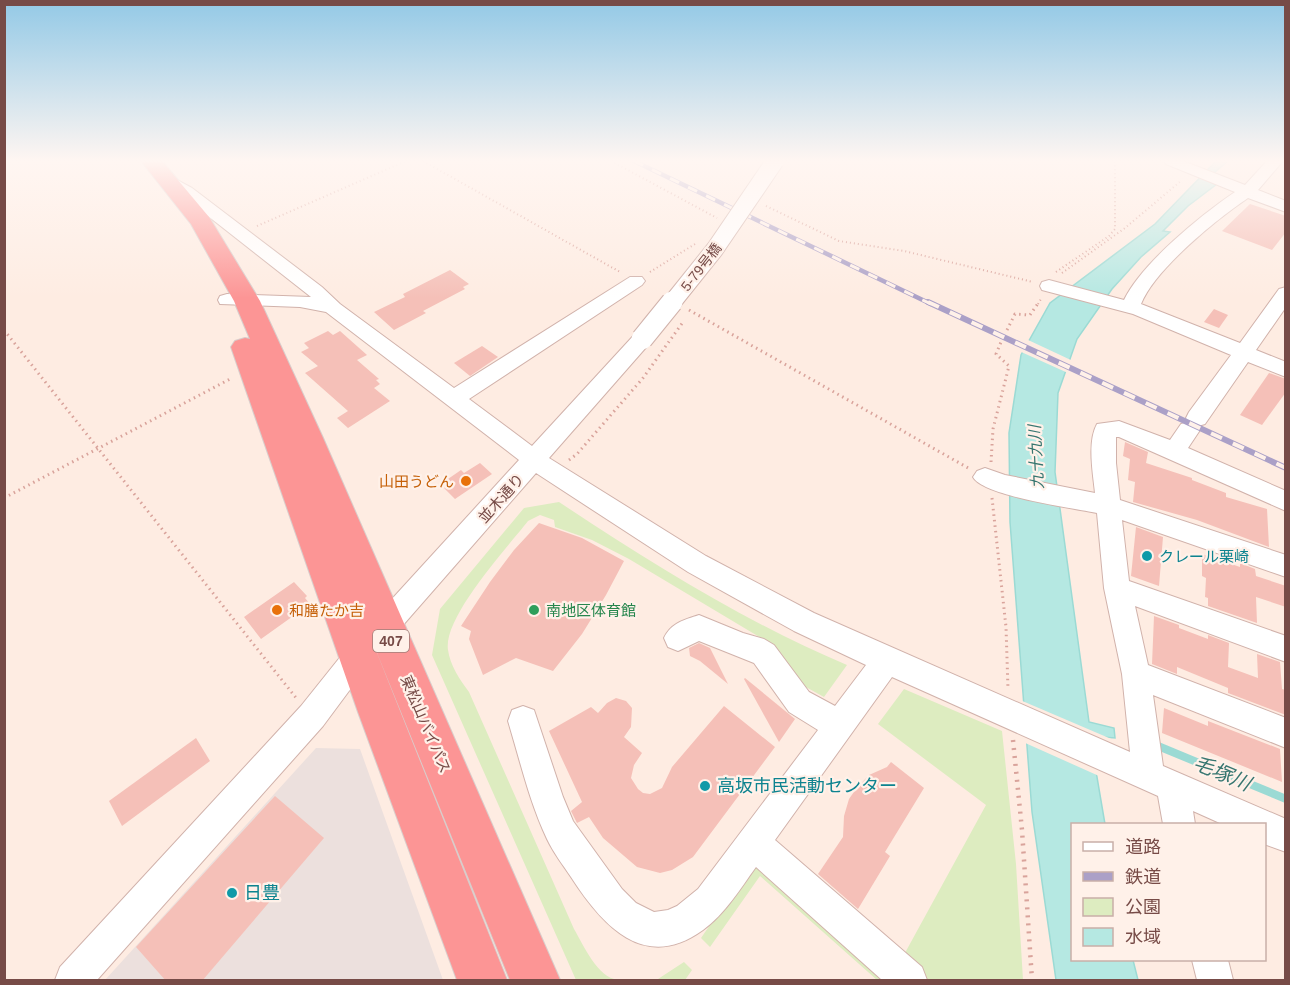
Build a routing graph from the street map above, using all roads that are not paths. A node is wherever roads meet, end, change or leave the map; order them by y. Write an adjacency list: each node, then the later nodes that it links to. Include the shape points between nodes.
1 (169, 207): 9 (highway, 407)
2 (189, 207): 9 (highway, 407, via 201,222)
3 (207, 207): 11 (street)
4 (743, 207): 12 (street, 5-79号橋, bridge, via 715,249)
5 (1224, 207): 10 (street, via 1183,243)
6 (636, 281): 15 (street)
7 (1051, 287): 10 (street)
8 (1286, 293): 13 (street)
9 (237, 301): 11 (street, via 315,302); 23 (highway, 東松山バイパス / 407, via 308,438); 26 (highway, 407, via 253,369)
10 (1127, 306): 13 (street)
11 (333, 308): 15 (street)
12 (642, 339): 17 (street, 並木通り)
13 (1245, 352): 14 (street); 16 (street)
14 (1286, 370)
15 (454, 398): 17 (street)
16 (1174, 452): 19 (street); 20 (street, via 1119,429 1105,430)
17 (536, 460): 23 (street, 並木通り); 27 (street, via 697,564)
18 (992, 481): 20 (street)
19 (1286, 502)
20 (1097, 503): 21 (street); 22 (street)
21 (1286, 566)
22 (1117, 588): 25 (street); 28 (street)
23 (386, 626): 26 (street, 並木通り); 41 (highway, 東松山バイパス / 407)
24 (678, 638): 30 (street, via 699,628 754,648 764,654 799,702)
25 (1286, 649)
26 (359, 655): 39 (street, 並木通り, via 312,716); 40 (highway, 407)
27 (886, 661): 30 (street); 32 (street)
28 (1136, 674): 31 (street); 32 (street)
29 (523, 721): 37 (street, via 556,823 602,894 639,926 655,931 676,927 694,917)
30 (839, 725): 37 (street)
31 (1286, 733)
32 (1150, 776): 33 (street); 34 (street)
33 (1178, 823)
34 (1255, 823)
35 (1266, 828): 36 (street)
36 (1286, 836)
37 (754, 843): 42 (street)
38 (1210, 961): 43 (street)
39 (73, 981)
40 (482, 981)
41 (535, 981)
42 (909, 981)
43 (1215, 981)

